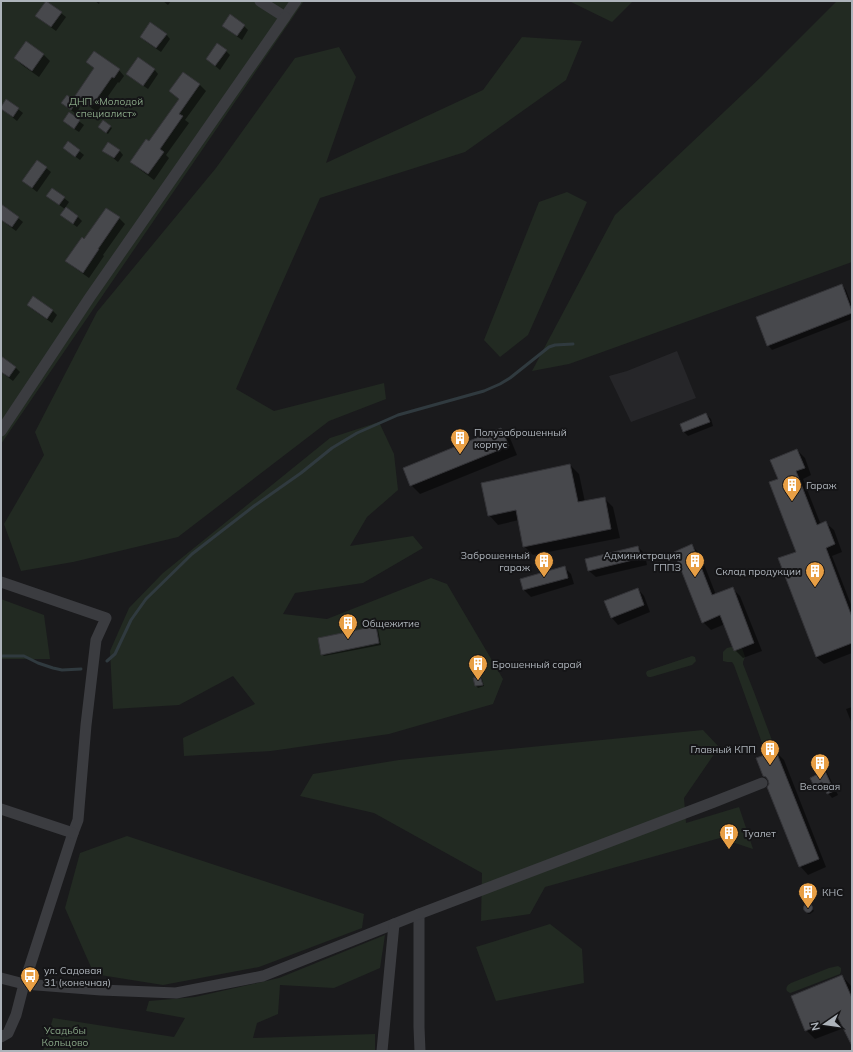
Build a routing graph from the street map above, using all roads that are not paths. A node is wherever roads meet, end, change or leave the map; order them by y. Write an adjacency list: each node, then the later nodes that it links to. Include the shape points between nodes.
1 (260, 1): 3 (street)
2 (296, 1): 3 (street)
3 (285, 17): 4 (street, via 90,297)
4 (1, 431)
5 (1, 582): 8 (street, via 106,618 96,640 78,820)
6 (762, 782): 9 (street)
7 (1, 809): 8 (street)
8 (73, 833): 12 (street)
9 (419, 914): 10 (street); 15 (street)
10 (394, 924): 12 (street, via 263,976 176,993); 14 (street)
11 (1, 978): 12 (street)
12 (24, 984): 13 (street, via 14,1021 8,1033)
13 (1, 1037)
14 (382, 1051)
15 (420, 1051)

